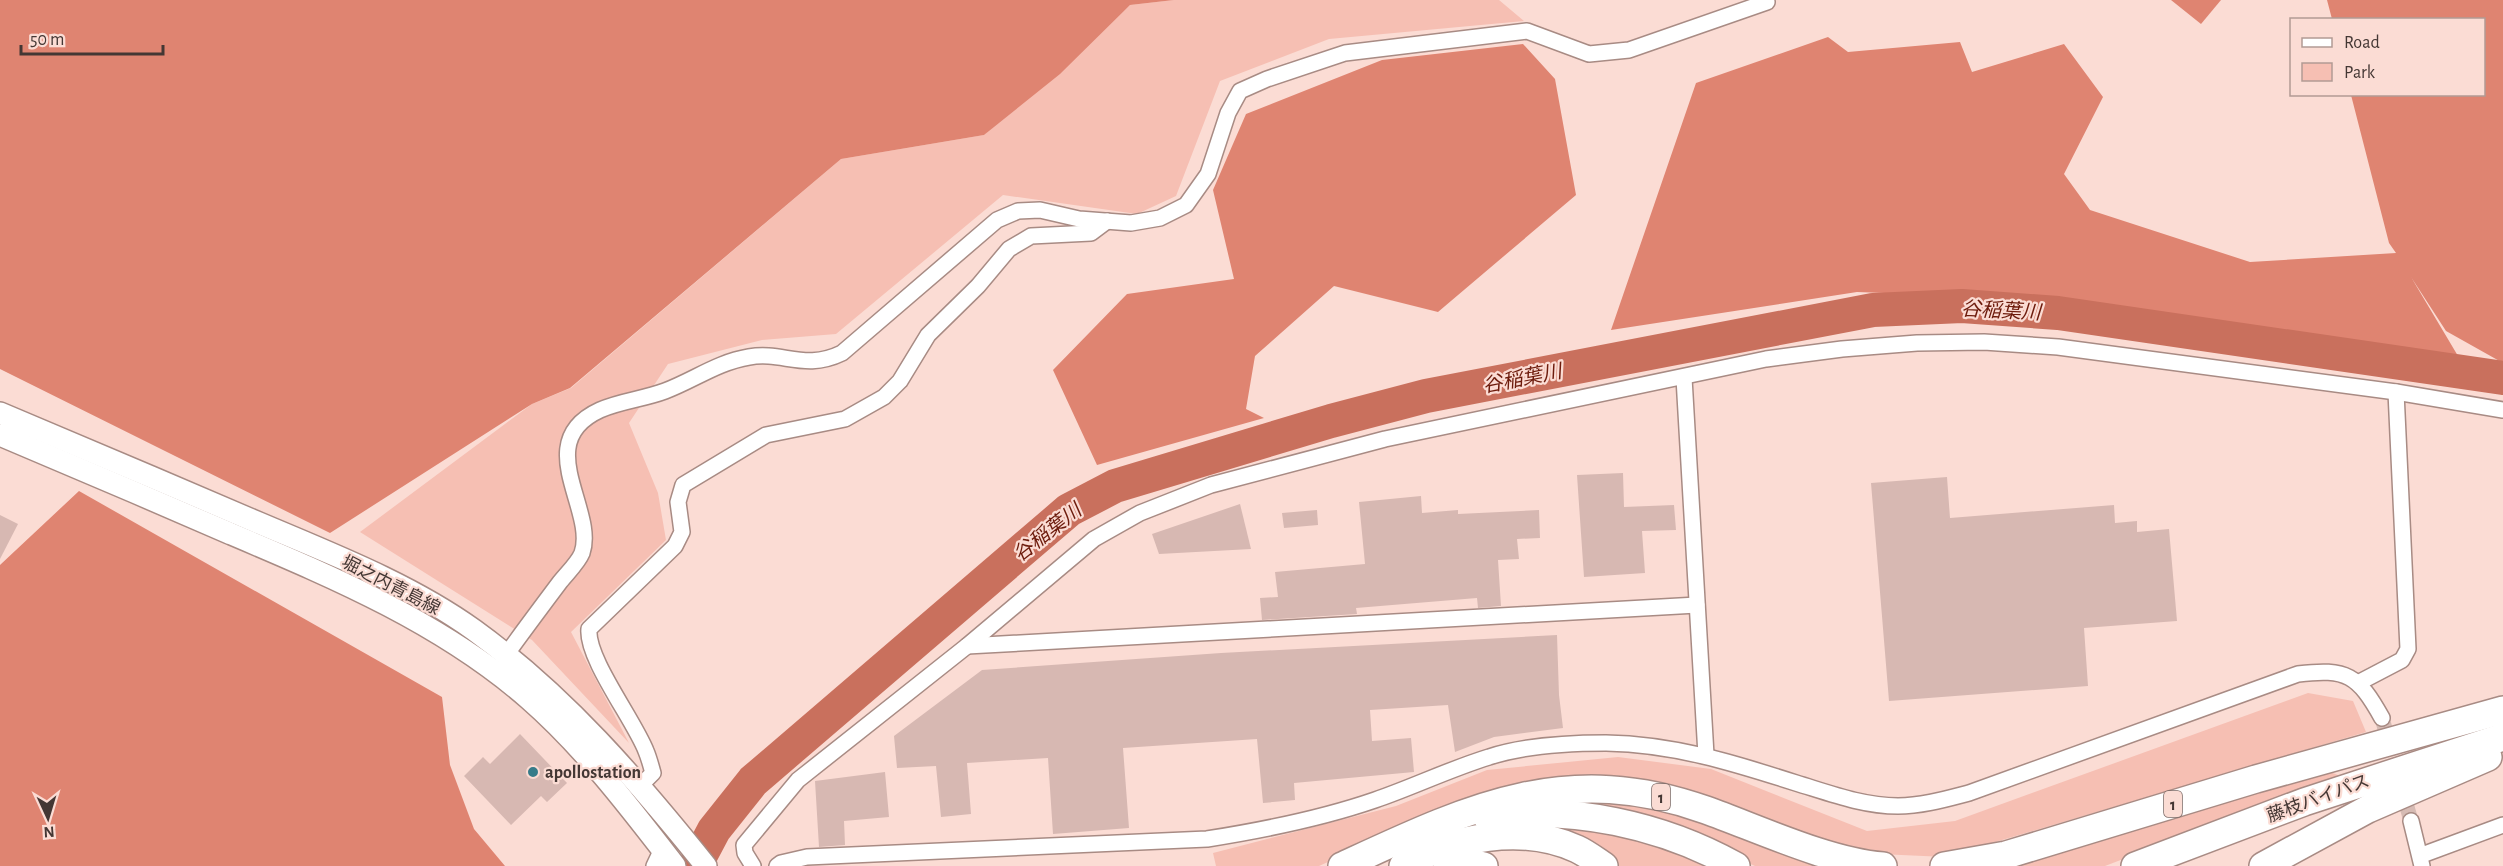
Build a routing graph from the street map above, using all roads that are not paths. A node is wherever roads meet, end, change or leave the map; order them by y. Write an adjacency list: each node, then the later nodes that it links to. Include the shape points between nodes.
1 (1766, 0): 2 (street, via 1629,50 1588,54 1527,31 1346,53 1267,78 1240,92 1228,113 1208,174 1186,205 1160,218 1131,223)
2 (1107, 221): 10 (street, via 1040,210 1018,211 997,220 842,353 824,362 752,356 724,362 666,391 600,410 582,421 570,440 567,456 569,481 585,530 582,554); 17 (street, via 1091,233 1031,236 1009,249 928,335 900,381 884,397 845,419 766,435 683,485 678,502 682,532 675,546 589,629 588,638 596,657 646,750 653,773)
3 (1684, 378): 4 (street, via 1766,359 1842,349 1984,342 2058,347); 8 (street); 9 (street, via 1386,439 1211,484 1140,513 1094,539)
4 (2396, 392): 5 (street); 11 (street, via 2408,649 2402,660)
5 (2503, 410)
6 (0, 413): 10 (main road, 堀之内青島線, via 402,587 473,629)
7 (0, 435): 21 (main road, 堀之内青島線, via 278,553 391,606 462,647 530,699 595,767)
8 (1697, 605): 9 (street); 16 (street)
9 (967, 646): 25 (street, via 798,780 744,845)
10 (506, 655): 17 (main road, 堀之内青島線, via 539,681)
11 (2358, 683): 13 (street); 16 (street, via 2329,670 2298,674 1969,793 1922,804 1861,802)
12 (2503, 710): 33 (highway, 1, via 2006,855)
13 (2382, 718)
14 (2503, 737): 34 (highway, 藤枝バイパス, via 2304,802)
15 (2503, 751): 35 (highway, via 2368,809)
16 (1706, 755): 26 (street, via 1606,743 1550,746 1492,756 1319,817 1217,838 807,857)
17 (641, 785): 24 (main road, 堀之内青島線)
18 (2411, 821): 22 (street)
19 (1432, 825): 23 (highway, 1); 31 (highway, 1, via 1502,815 1569,815 1623,823 1680,839); 32 (highway, 1, via 1513,797 1564,789 1602,789 1678,800 1838,857)
20 (2503, 825): 22 (street)
21 (666, 861)
22 (2422, 861)
23 (1353, 863)
24 (706, 866)
25 (753, 866)
26 (777, 866)
27 (1403, 866): 30 (highway, via 1420,855 1497,836 1539,837 1577,849)
28 (1447, 866): 29 (highway)
29 (1484, 866)
30 (1604, 866)
31 (1736, 866)
32 (1883, 866)
33 (1944, 866)
34 (2135, 866)
35 (2263, 866)

